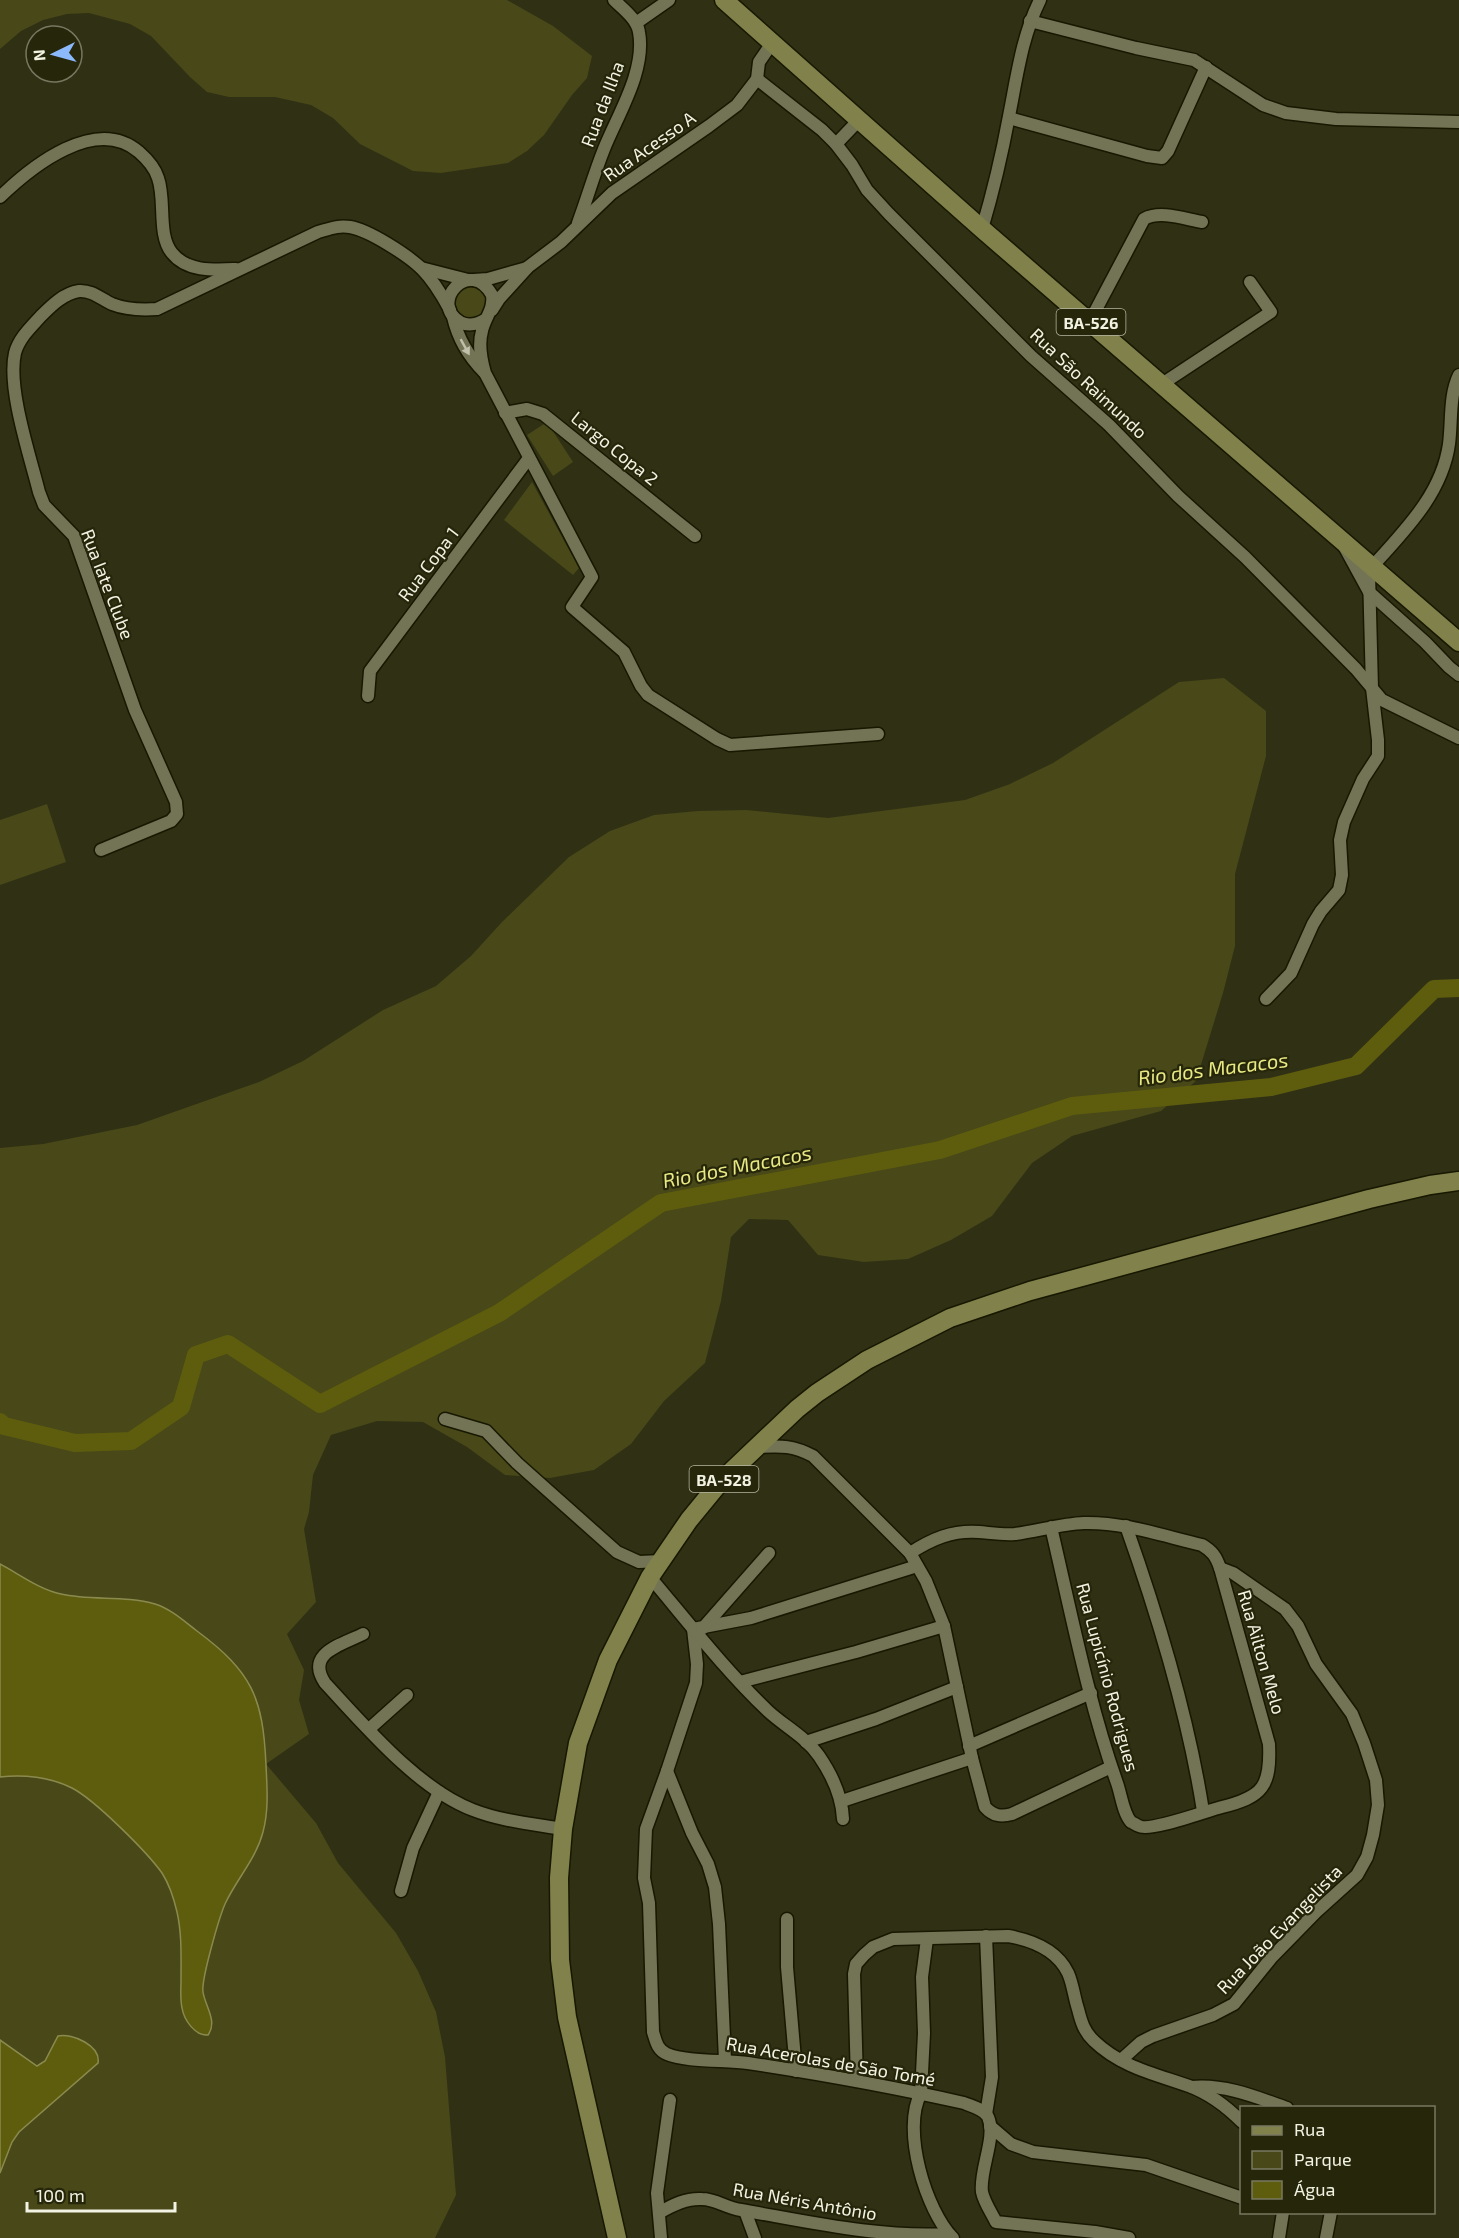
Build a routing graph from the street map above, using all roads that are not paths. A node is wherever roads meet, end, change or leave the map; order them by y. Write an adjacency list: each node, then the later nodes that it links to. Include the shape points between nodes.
1 (614, 0): 6 (street)
2 (669, 0): 6 (street)
3 (724, 0): 7 (main road, BA-526)
4 (1040, 0): 5 (street)
5 (1030, 21): 8 (street, via 1185,57); 10 (street)
6 (636, 23): 16 (street, Rua da Ilha, via 640,39 635,74)
7 (772, 43): 9 (street, Rua Acesso A, via 759,62); 11 (main road, BA-526)
8 (1206, 67): 10 (street, via 1162,158); 12 (street, via 1263,105 1286,113 1336,120)
9 (758, 79): 13 (street, Rua São Raimundo); 16 (street, Rua Acesso A, via 737,105 625,183)
10 (1009, 118): 17 (street)
11 (858, 120): 13 (street); 17 (main road, BA-526)
12 (1458, 122)
13 (836, 144): 37 (street, Rua São Raimundo, via 867,190 889,214 1031,356 1109,425 1245,557)
14 (0, 197): 20 (street, via 22,177 70,146 89,140 122,142 143,155 158,177 165,236 171,253 183,263 201,269)
15 (1202, 222): 25 (street, via 1163,216 1144,219)
16 (577, 227): 19 (street, Rua Acesso A)
17 (982, 229): 25 (main road, BA-526)
18 (420, 267): 20 (street, Rua Iate Clube, via 373,235 343,226 318,232); 21 (street); 23 (street)
19 (528, 267): 21 (street, Rua Acesso A); 24 (street, Rua Acesso A)
20 (240, 269): 41 (street, Rua Iate Clube, via 157,309 135,310 86,292 69,293 44,313 15,352 19,409 39,492 44,505 74,536 135,710 176,802 177,814 171,821)
21 (472, 280): 23 (street, via 461,282 450,294); 24 (street, via 488,288 493,303)
22 (1250, 282): 28 (street, via 1271,312)
23 (452, 313): 24 (street, via 469,325 478,324); 26 (street, one-way to 26, via 468,354)
24 (489, 315): 26 (street, via 480,346)
25 (1090, 321): 28 (main road, BA-526)
26 (485, 373): 29 (street)
27 (1459, 375): 33 (street, via 1440,478 1417,514)
28 (1162, 384): 32 (main road, BA-526)
29 (505, 413): 30 (street); 31 (street, Largo Copa 2, via 527,409 543,414)
30 (529, 458): 38 (street, Rua Copa 1, via 370,671); 39 (street, via 592,577 572,607 624,652 648,695 723,743)
31 (695, 536)
32 (1339, 537): 33 (main road, BA-526); 34 (street)
33 (1372, 567): 34 (street); 35 (main road, BA-526)
34 (1369, 592): 36 (street); 37 (street)
35 (1459, 642)
36 (1459, 675)
37 (1372, 688): 40 (street, Rua São Raimundo, via 1388,704); 42 (street, via 1379,750 1344,822 1340,890 1317,918 1291,973)
38 (368, 696)
39 (878, 734)
40 (1459, 738)
41 (101, 850)
42 (1266, 999)
43 (1459, 1181): 45 (main road, BA-528, via 1369,1199 972,1309 867,1360 817,1393)
44 (446, 1419): 50 (street, via 486,1431 617,1552 639,1562)
45 (758, 1447): 49 (street, via 798,1448 813,1456); 50 (main road, BA-528, via 721,1481)
46 (1051, 1527): 47 (street, Rua Ailton Melo, via 1087,1523); 49 (street, Rua Ailton Melo, via 1015,1534 962,1531 930,1540); 59 (street, Rua Lupicínio Rodrigues)
47 (1126, 1527): 52 (street, Rua Ailton Melo, via 1202,1545 1217,1557); 68 (street, via 1178,1694 1196,1763)
48 (770, 1553): 55 (street)
49 (910, 1554): 51 (street)
50 (661, 1561): 53 (main road, BA-528)
51 (917, 1566): 54 (street); 55 (street, via 751,1618)
52 (1220, 1568): 68 (street, Rua Ailton Melo, via 1269,1743 1270,1762 1267,1778 1255,1796); 77 (street, Rua João Evangelista, via 1285,1609 1316,1665 1352,1714 1376,1780 1378,1805 1373,1835 1357,1875 1272,1957 1234,2004 1153,2036)
53 (650, 1577): 55 (street); 71 (main road, BA-528, via 608,1660 578,1743)
54 (944, 1626): 57 (street); 58 (street)
55 (698, 1629): 57 (street); 65 (street, via 696,1683)
56 (363, 1634): 61 (street, via 326,1652 320,1660 319,1674)
57 (740, 1682): 62 (street, via 767,1711)
58 (957, 1688): 62 (street); 63 (street)
59 (1091, 1693): 63 (street); 64 (street, Rua Lupicínio Rodrigues)
60 (407, 1695): 61 (street)
61 (369, 1729): 66 (street)
62 (806, 1742): 67 (street, via 819,1755)
63 (971, 1752): 64 (street, via 985,1807 1002,1817); 67 (street)
64 (1111, 1767): 70 (street, Rua Lupicínio Rodrigues, via 1131,1822)
65 (667, 1771): 76 (street, via 715,1887); 76 (street, Rua Acerolas de São Tomé, via 646,1829 644,1852 654,2032 657,2046 664,2053)
66 (439, 1792): 71 (street, via 492,1816); 72 (street, via 412,1848)
67 (842, 1801): 69 (street)
68 (1203, 1812): 70 (street, Rua Ailton Melo)
69 (843, 1819)
70 (1142, 1828)
71 (563, 1829): 93 (main road, BA-528, via 560,1960 567,2017)
72 (401, 1891)
73 (787, 1919): 78 (street)
74 (986, 1936): 75 (street); 77 (street, via 1025,1939 1049,1951 1068,1973 1085,2031); 84 (street, via 992,2076)
75 (927, 1939): 79 (street, via 883,1942 856,1964); 81 (street, via 922,1977)
76 (725, 2060): 78 (street, Rua Acerolas de São Tomé)
77 (1121, 2060): 80 (street, via 1142,2072)
78 (796, 2071): 79 (street, Rua Acerolas de São Tomé)
79 (857, 2080): 81 (street, Rua Acerolas de São Tomé)
80 (1191, 2087): 83 (street, via 1226,2088); 85 (street)
81 (921, 2093): 84 (street, Rua Acerolas de São Tomé, via 964,2103); 92 (street, via 916,2110 916,2157 935,2212)
82 (670, 2100): 88 (street, via 658,2178)
83 (1281, 2106)
84 (988, 2120): 86 (street, Rua Acerolas de São Tomé, via 1018,2147 1033,2152 1146,2165); 96 (street, via 982,2194 996,2222)
85 (1240, 2120)
86 (1240, 2197)
87 (745, 2211): 88 (street, Rua Néris Antônio, via 701,2199 682,2201); 91 (street, Rua Néris Antônio); 95 (street)
88 (659, 2213): 94 (street)
89 (1283, 2214): 97 (street)
90 (1331, 2214): 98 (street)
91 (866, 2234): 92 (street, Rua Néris Antônio)
92 (951, 2236)
93 (617, 2238)
94 (661, 2238)
95 (755, 2238)
96 (1129, 2238)
97 (1279, 2238)
98 (1326, 2238)

